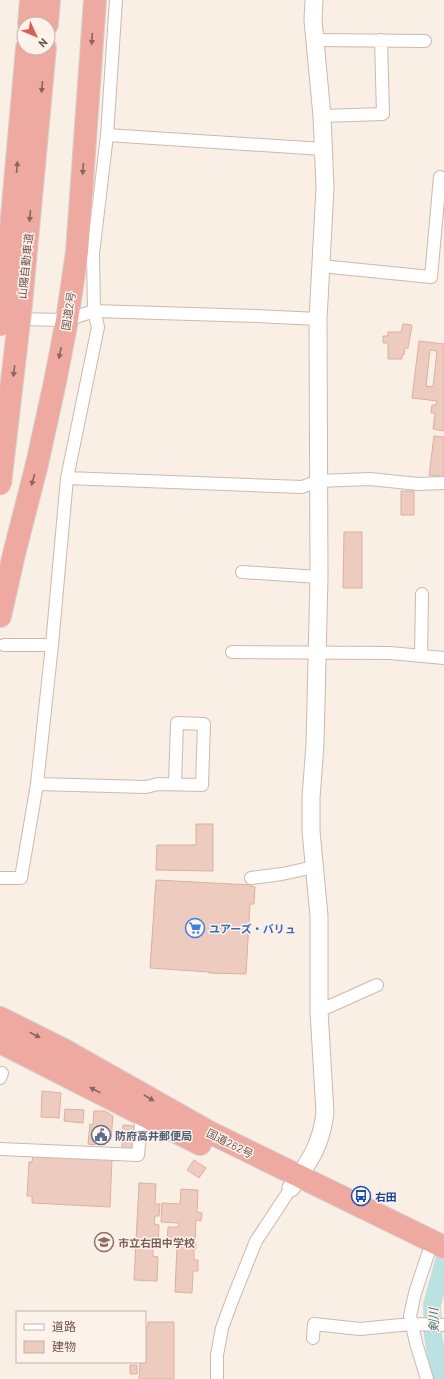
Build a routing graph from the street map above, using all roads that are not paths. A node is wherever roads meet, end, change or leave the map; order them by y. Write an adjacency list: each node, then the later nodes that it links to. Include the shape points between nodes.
1 (31, 0): 6 (highway)
2 (49, 0): 7 (highway)
3 (95, 0): 21 (highway, 国道2号, one-way to 21, via 77,252)
4 (116, 0): 14 (street)
5 (314, 0): 8 (street)
6 (30, 16)
7 (48, 16)
8 (314, 40): 9 (street); 13 (street)
9 (381, 40): 10 (street); 13 (street, via 383,114)
10 (425, 41)
11 (26, 56): 18 (highway, 山陽自動車道, one-way to 11, via 10,239)
12 (44, 56): 18 (highway, 山陽自動車道, one-way to 18)
13 (322, 116): 15 (street)
14 (107, 135): 15 (street); 19 (street, via 93,254)
15 (323, 149): 17 (street, via 325,188)
16 (440, 177): 17 (street, via 431,277)
17 (321, 266): 20 (street)
18 (8, 309): 21 (street); 22 (highway, 山陽自動車道, bridge); 26 (highway, 山陽自動車道, one-way to 26, bridge)
19 (94, 311): 20 (street); 21 (street); 23 (street, via 98,327)
20 (318, 319): 24 (street)
21 (66, 320): 30 (highway, 国道2号, one-way to 30, via 37,464)
22 (0, 325)
23 (67, 478): 24 (street, via 302,487); 32 (street)
24 (318, 481): 25 (street, via 370,479 418,484); 28 (street)
25 (444, 483)
26 (0, 484)
27 (242, 572): 28 (street)
28 (319, 577): 34 (street)
29 (422, 594): 35 (street)
30 (0, 616)
31 (4, 644): 32 (street)
32 (52, 645): 37 (street)
33 (232, 652): 34 (street)
34 (317, 653): 35 (street, via 390,653); 39 (street, via 311,798)
35 (421, 656): 36 (street)
36 (440, 658)
37 (37, 784): 38 (street, via 146,787); 40 (street, via 21,878)
38 (175, 784): 38 (street, via 177,723 204,724 202,785)
39 (314, 867): 41 (street); 43 (street, via 319,916)
40 (0, 878)
41 (251, 878)
42 (377, 985): 43 (street)
43 (319, 1011): 50 (street, via 325,1113 323,1128 318,1144)
44 (0, 1018): 50 (highway, 国道262号, one-way to 50, via 64,1050)
45 (0, 1042): 47 (highway, 国道262号)
46 (0, 1050): 47 (highway)
47 (30, 1056): 48 (highway, 国道262号, one-way to 47)
48 (142, 1114): 49 (street, via 138,1155); 50 (highway, 国道262号, via 208,1148)
49 (0, 1149)
50 (295, 1182): 51 (highway, 国道262号); 55 (street, via 256,1241 233,1298 222,1328 217,1354)
51 (437, 1252): 52 (street, via 415,1293 410,1316)
52 (411, 1324): 53 (street); 54 (street, via 360,1329 314,1324); 56 (street)
53 (444, 1325)
54 (313, 1338)
55 (217, 1379)
56 (427, 1379)

